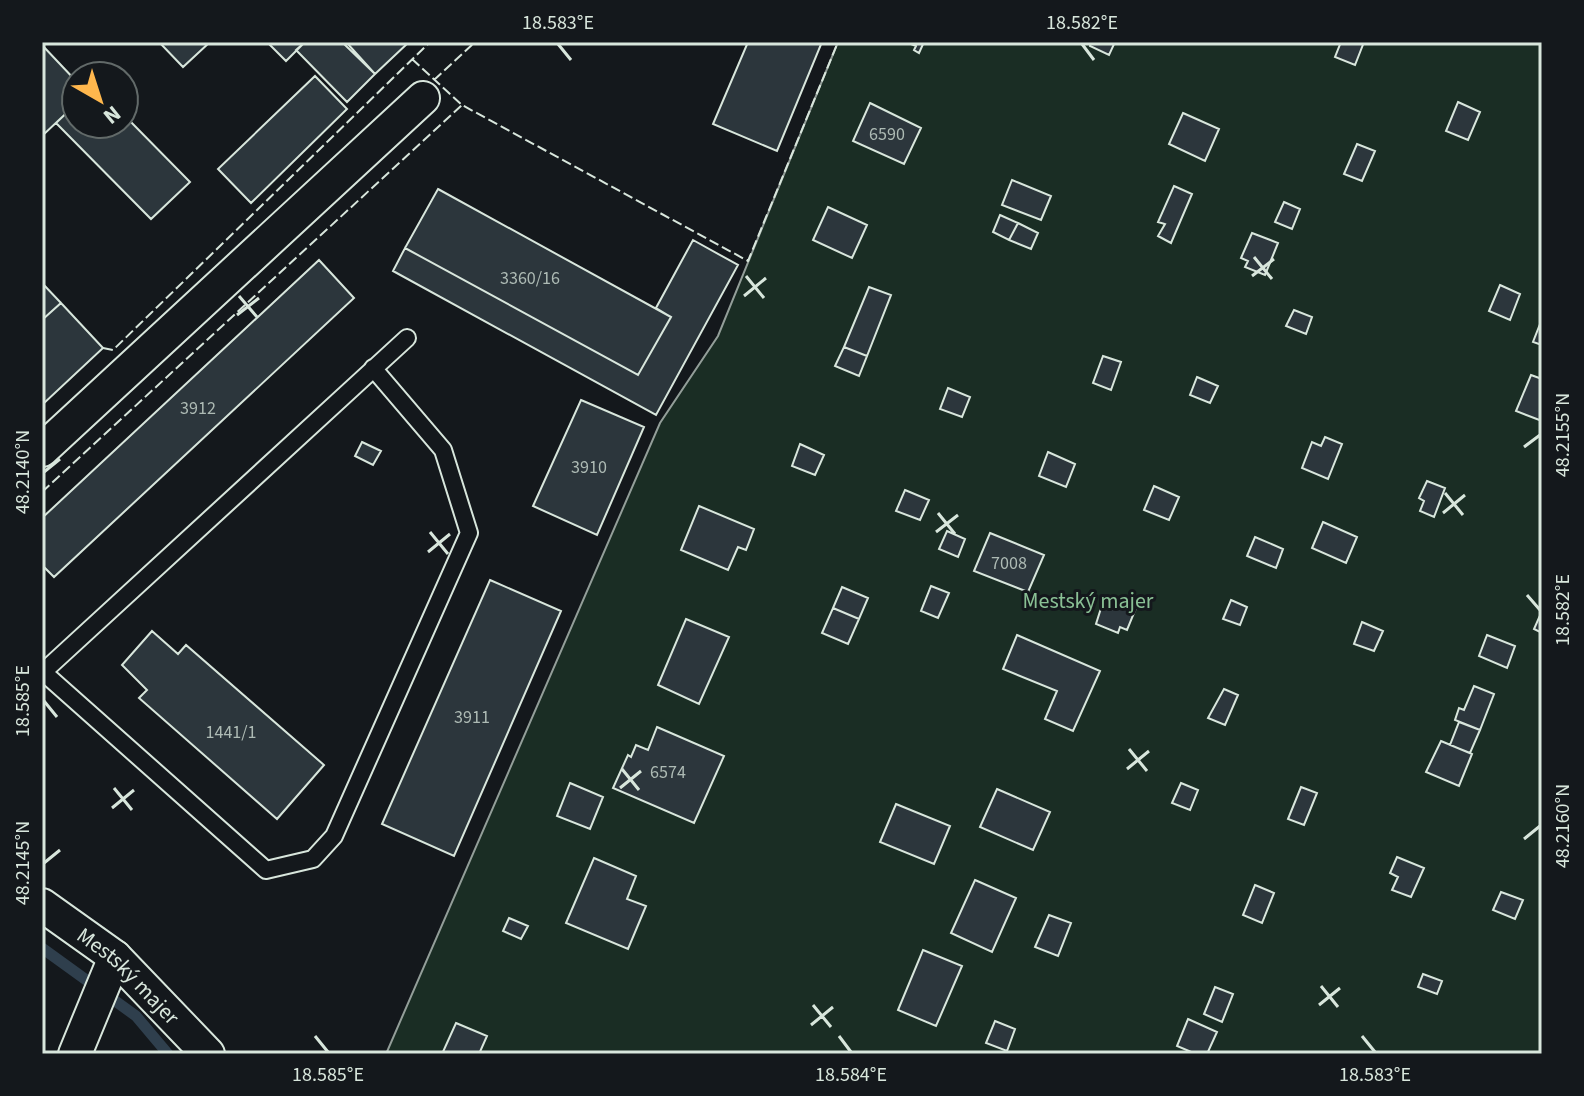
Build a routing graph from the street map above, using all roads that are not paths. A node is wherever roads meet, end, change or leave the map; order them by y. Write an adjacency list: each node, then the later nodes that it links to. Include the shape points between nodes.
1 (423, 98): 4 (street)
2 (407, 338): 3 (lane)
3 (373, 368): 5 (lane); 5 (lane, via 443,450 469,533 334,836 313,859 266,870)
4 (42, 450)
5 (43, 672)
6 (42, 905): 7 (street, Mestský majer)
7 (115, 957): 8 (street); 9 (street, Mestský majer)
8 (75, 1054)
9 (208, 1054)

